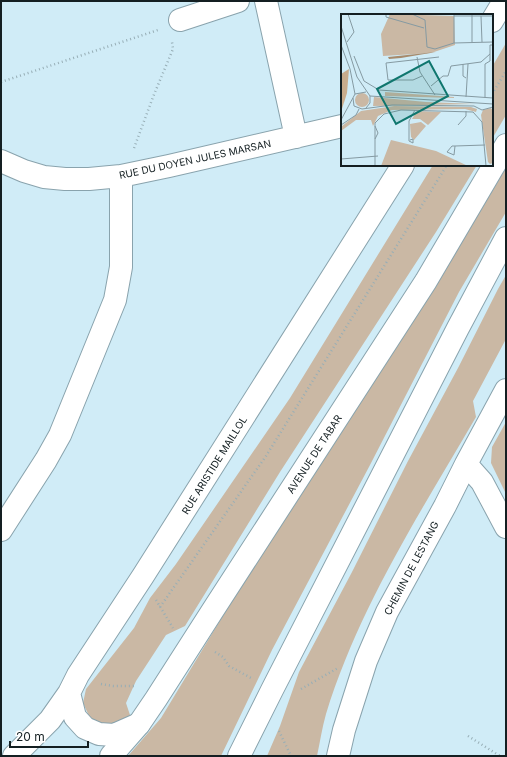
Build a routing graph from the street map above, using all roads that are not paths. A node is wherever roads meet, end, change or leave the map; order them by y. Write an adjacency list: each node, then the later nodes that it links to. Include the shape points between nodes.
1 (238, 1): 5 (street)
2 (266, 1): 7 (street)
3 (504, 1): 4 (street)
4 (493, 19)
5 (175, 23)
6 (341, 126): 7 (street, RUE DU DOYEN JULES MARSAN)
7 (296, 137): 11 (street, RUE DU DOYEN JULES MARSAN)
8 (506, 145): 18 (street, AVENUE DE TABAR, via 426,281)
9 (1, 161): 11 (street, RUE DU DOYEN JULES MARSAN, via 44,177 89,179)
10 (402, 166): 17 (street, RUE ARISTIDE MAILLOL)
11 (121, 176): 16 (street, via 121,267 115,300 60,435)
12 (506, 238): 21 (street)
13 (506, 390): 14 (street, CHEMIN DE LESTANG)
14 (466, 464): 15 (street, via 482,482); 22 (street, CHEMIN DE LESTANG, via 387,612 366,661)
15 (506, 527)
16 (1, 530)
17 (73, 684): 18 (street, via 75,716 85,728 99,734 114,735); 19 (street, RUE ARISTIDE MAILLOL, via 50,720)
18 (139, 724): 20 (street, AVENUE DE TABAR)
19 (14, 756)
20 (111, 756)
21 (239, 756)
22 (338, 756)

